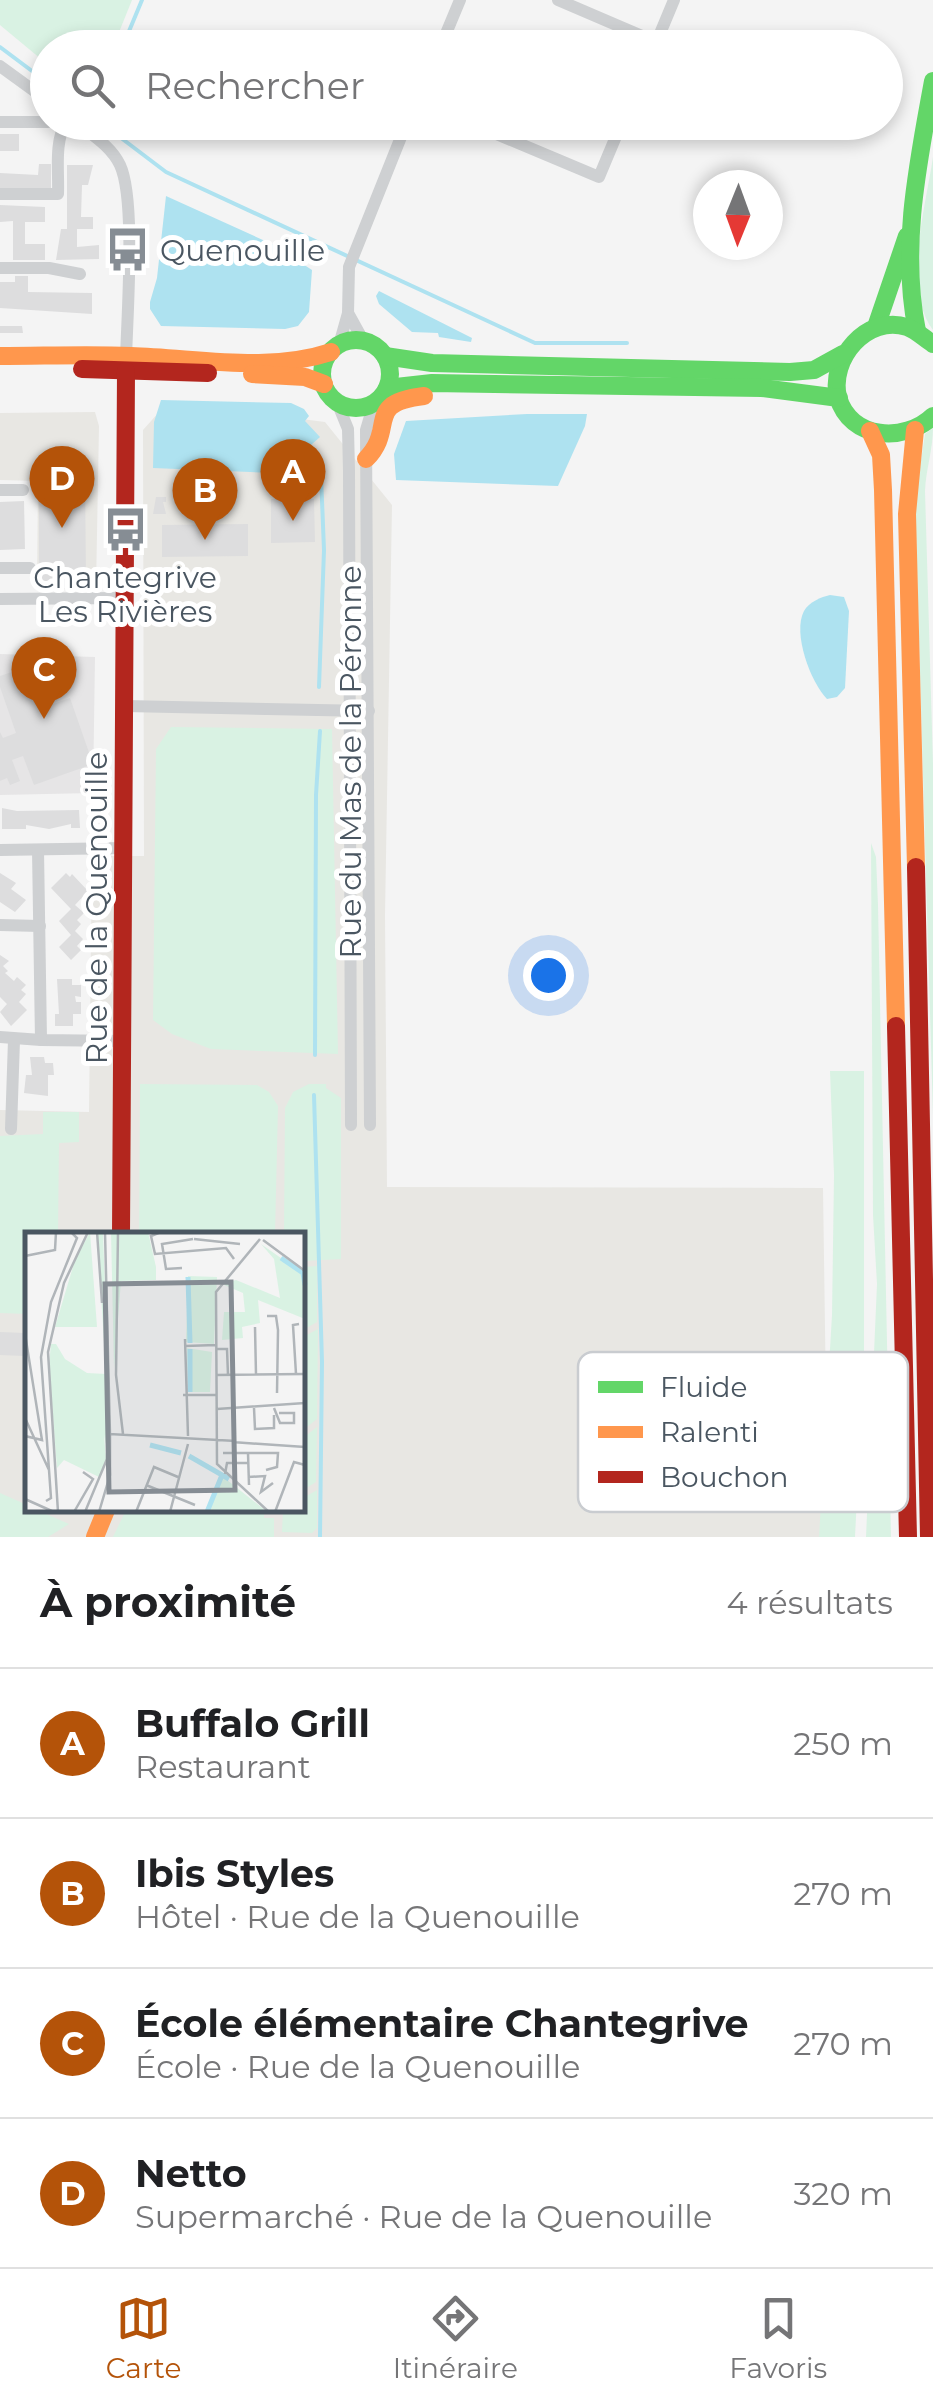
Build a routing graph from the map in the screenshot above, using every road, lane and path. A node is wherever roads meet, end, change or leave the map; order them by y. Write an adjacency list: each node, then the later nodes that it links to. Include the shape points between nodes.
1 (460, 0): 4 (street)
2 (558, 0): 5 (street)
3 (674, 0): 6 (street)
4 (448, 30)
5 (623, 30)
6 (661, 30)
7 (0, 66): 9 (street)
8 (933, 81): 18 (main road)
9 (30, 88)
10 (0, 122): 11 (street)
11 (30, 123)
12 (57, 140): 17 (street, via 58,194)
13 (99, 140): 30 (street, Rue de la Quenouille, via 128,192)
14 (400, 140): 21 (street, via 357,243)
15 (511, 140): 16 (street, via 599,177)
16 (614, 140)
17 (0, 194)
18 (913, 220): 22 (main road); 23 (main road)
19 (0, 268): 20 (street)
20 (80, 274)
21 (348, 313): 24 (street); 26 (street)
22 (876, 327): 23 (main road); 27 (main road)
23 (917, 330): 25 (main road)
24 (364, 342): 26 (main road); 28 (main road)
25 (933, 344)
26 (335, 348): 30 (main road, via 304,361); 31 (main road)
27 (843, 354): 28 (main road, via 814,370 790,372 432,363); 34 (main road)
28 (384, 356): 33 (main road, via 390,375)
29 (0, 357): 30 (main road, via 74,369)
30 (126, 363): 31 (main road); 44 (main road, Rue de la Quenouille)
31 (324, 384): 35 (main road)
32 (513, 384): 33 (main road, via 417,384); 34 (main road, via 762,388); 39 (main road, via 487,396 420,396 391,404 380,421 377,448)
33 (381, 396): 35 (main road, via 356,408); 39 (street, Rue du Mas de la Péronne, via 367,422)
34 (839, 398): 38 (main road)
35 (337, 402): 47 (street, Rue du Mas de la Péronne, via 348,429)
36 (933, 416): 37 (main road)
37 (915, 430): 38 (main road); 66 (main road, via 904,514)
38 (870, 431): 61 (main road, via 881,455 883,490)
39 (366, 459): 48 (street, Rue du Mas de la Péronne)
40 (0, 490): 41 (street)
41 (23, 490)
42 (0, 568): 43 (street)
43 (30, 568)
44 (126, 598): 45 (street); 46 (main road, Rue de la Quenouille)
45 (0, 599)
46 (125, 706): 47 (street); 49 (main road, Rue de la Quenouille)
47 (350, 710): 48 (street); 57 (street, Rue du Mas de la Péronne)
48 (370, 710): 58 (street, Rue du Mas de la Péronne)
49 (124, 848): 51 (street); 56 (main road, Rue de la Quenouille)
50 (0, 850): 51 (street)
51 (38, 850): 53 (street)
52 (0, 924): 53 (street)
53 (40, 926): 55 (street)
54 (7, 1038): 55 (street); 59 (street)
55 (41, 1040): 56 (street)
56 (122, 1041): 60 (main road, Rue de la Quenouille)
57 (351, 1125)
58 (370, 1125)
59 (10, 1129)
60 (121, 1232)
61 (904, 1352)
62 (105, 1512): 64 (main road)
63 (907, 1512): 65 (main road)
64 (95, 1537)
65 (908, 1537)
66 (929, 1537)

